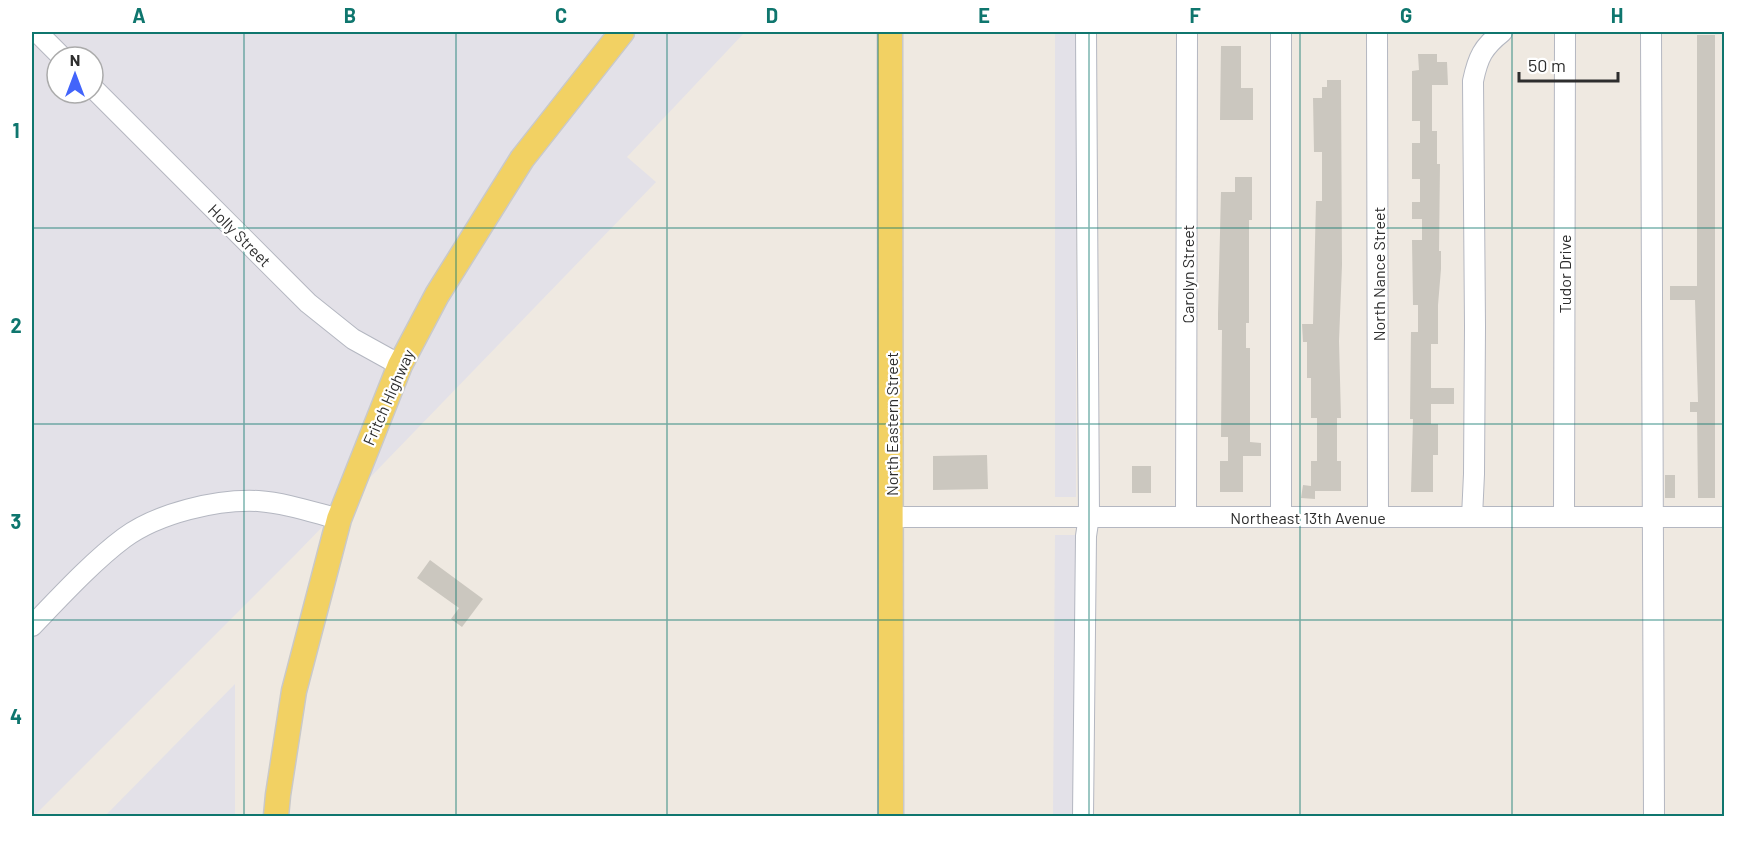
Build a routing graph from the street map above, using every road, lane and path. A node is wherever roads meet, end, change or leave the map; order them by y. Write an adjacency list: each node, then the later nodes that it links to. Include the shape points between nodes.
1 (37, 32): 11 (street)
2 (622, 32): 13 (main road, Fritch Highway, via 522,159 442,285)
3 (890, 32): 17 (main road, North Eastern Street)
4 (1086, 32): 14 (street)
5 (1187, 32): 18 (street, Carolyn Street)
6 (1281, 32): 19 (street)
7 (1377, 32): 20 (street, North Nance Street)
8 (1502, 32): 21 (street, via 1489,42 1477,60 1473,81)
9 (1565, 32): 15 (street, Tudor Drive)
10 (1651, 32): 16 (street)
11 (50, 45)
12 (105, 100): 13 (street, Holly Street, via 308,303 353,339)
13 (400, 365): 23 (main road, Fritch Highway)
14 (1089, 516): 17 (street, Northeast 13th Avenue); 18 (street, Northeast 13th Avenue); 27 (street)
15 (1564, 516): 16 (street, Northeast 13th Avenue); 21 (street, Northeast 13th Avenue)
16 (1654, 516): 22 (street, Northeast 13th Avenue); 28 (street)
17 (891, 517): 26 (main road, North Eastern Street)
18 (1186, 517): 19 (street, Northeast 13th Avenue)
19 (1281, 517): 20 (street, Northeast 13th Avenue)
20 (1378, 517): 21 (street, Northeast 13th Avenue)
21 (1472, 517)
22 (1725, 517)
23 (339, 519): 24 (street, via 257,501 190,509 148,523 124,538); 25 (main road, Fritch Highway, via 294,691)
24 (32, 626)
25 (276, 816)
26 (891, 816)
27 (1083, 816)
28 (1654, 816)

